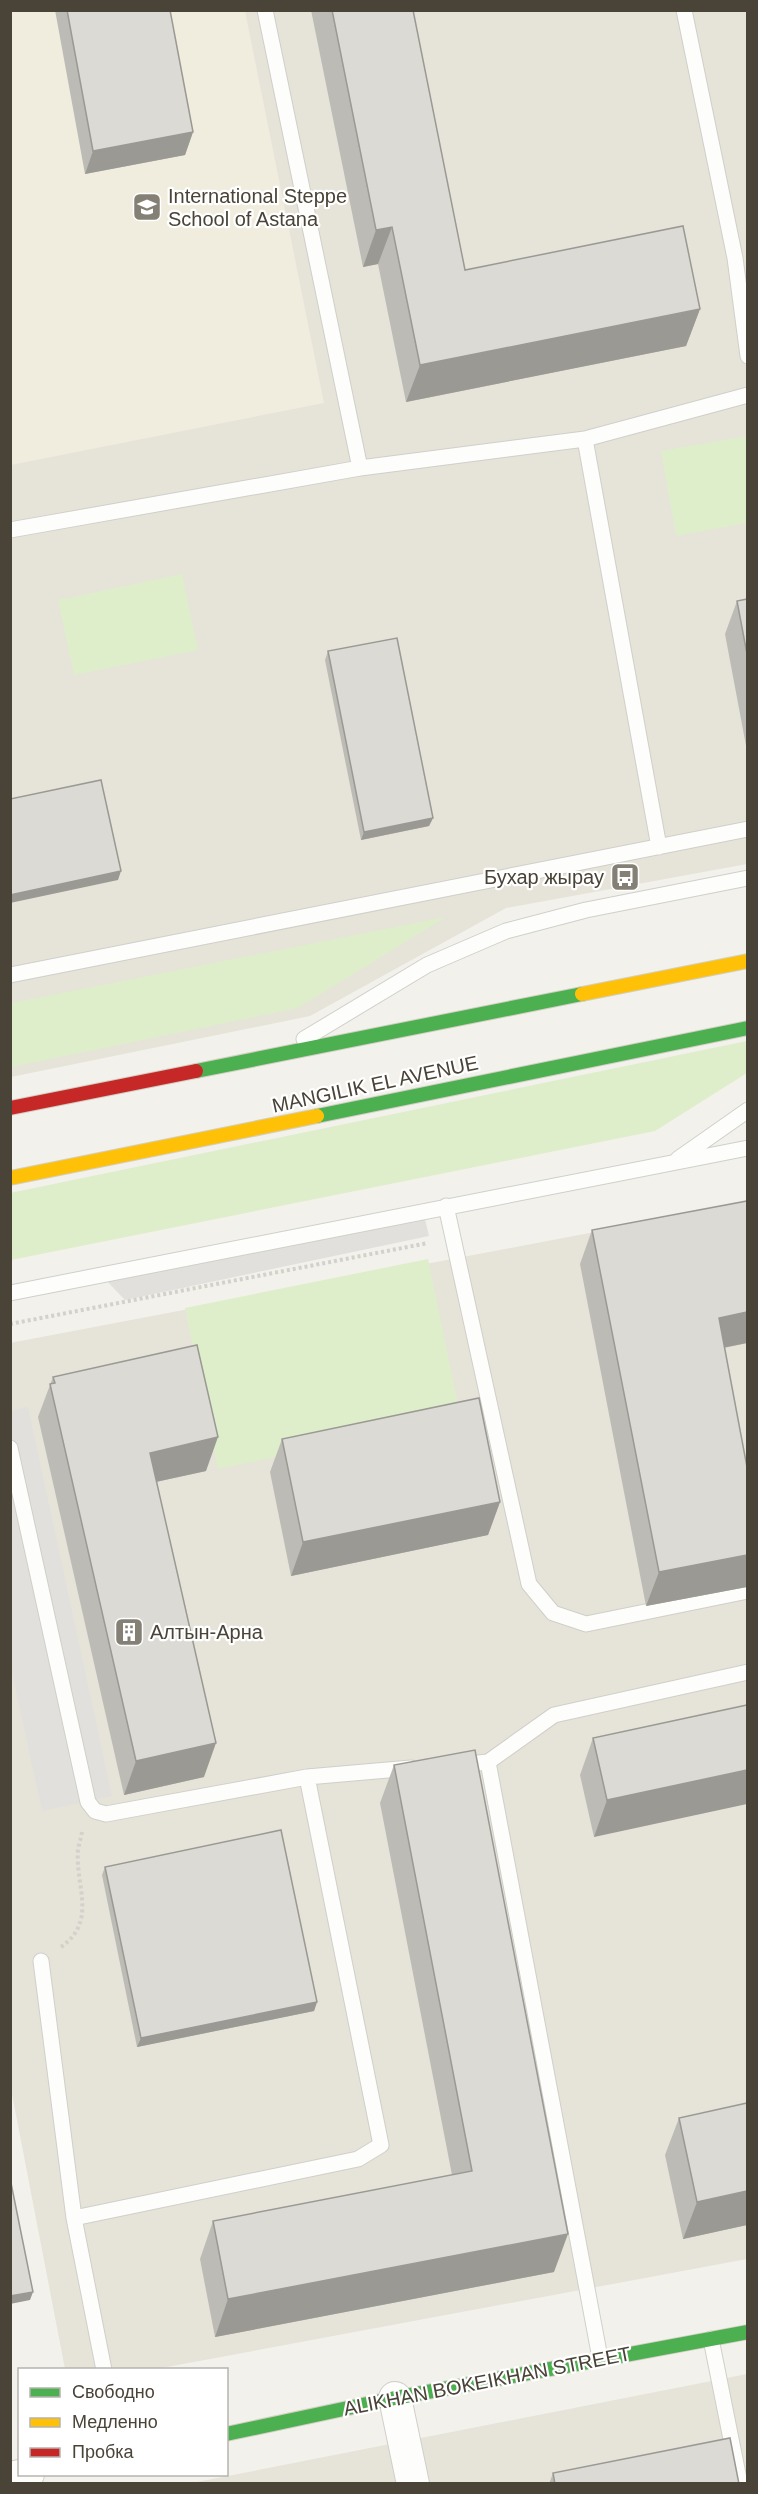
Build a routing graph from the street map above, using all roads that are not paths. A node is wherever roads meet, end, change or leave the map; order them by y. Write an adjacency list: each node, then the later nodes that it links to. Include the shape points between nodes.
1 (265, 10): 7 (lane)
2 (684, 10): 3 (lane)
3 (741, 257): 4 (lane)
4 (747, 356)
5 (747, 395): 6 (lane)
6 (585, 439): 7 (lane); 10 (lane)
7 (360, 468): 8 (lane)
8 (10, 530)
9 (747, 829): 10 (lane)
10 (659, 847): 13 (lane)
11 (747, 878): 15 (lane, via 586,910 506,931 427,965)
12 (747, 961): 15 (main road)
13 (10, 975)
14 (747, 1028): 20 (main road, MANGILIK EL AVENUE)
15 (279, 1054): 16 (main road)
16 (10, 1108)
17 (747, 1110): 19 (lane)
18 (747, 1148): 19 (lane)
19 (674, 1162): 21 (lane)
20 (10, 1178)
21 (446, 1206): 22 (lane); 24 (lane, via 529,1584 552,1613 586,1624)
22 (10, 1293)
23 (10, 1448): 27 (lane, via 88,1802 95,1811 106,1814)
24 (747, 1591)
25 (747, 1672): 26 (lane, via 554,1715)
26 (488, 1762): 27 (lane); 32 (lane)
27 (307, 1777): 29 (lane, via 381,2145 358,2159)
28 (41, 1961): 29 (lane)
29 (74, 2218): 33 (lane)
30 (747, 2331): 31 (main road, ALIKHAN BOKEIKHAN STREET)
31 (711, 2338): 32 (main road, ALIKHAN BOKEIKHAN STREET); 37 (lane)
32 (600, 2358): 34 (main road, ALIKHAN BOKEIKHAN STREET)
33 (104, 2368)
34 (395, 2398): 35 (main road, ALIKHAN BOKEIKHAN STREET); 36 (street)
35 (228, 2434)
36 (413, 2484)
37 (740, 2484)

